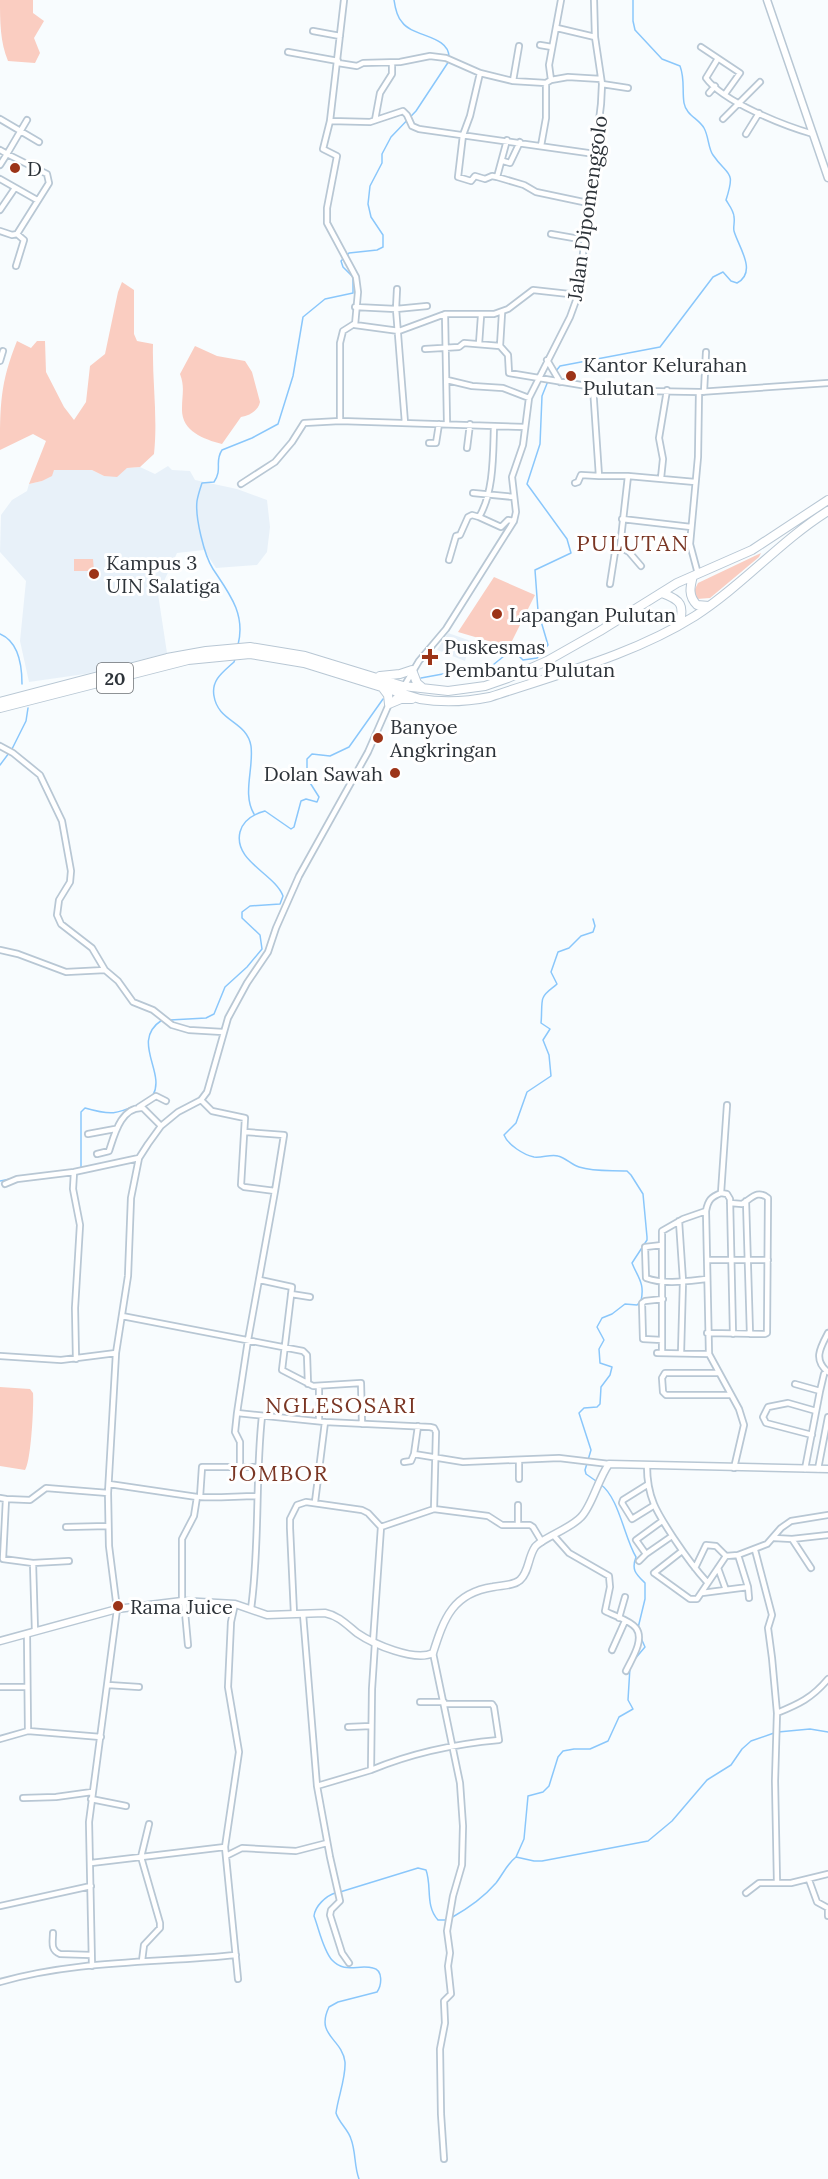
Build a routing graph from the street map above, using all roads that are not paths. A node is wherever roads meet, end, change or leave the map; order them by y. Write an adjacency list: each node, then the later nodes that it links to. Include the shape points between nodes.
1 (344, 0): 7 (street)
2 (561, 0): 5 (street)
3 (594, 0): 8 (street, Jalan Dipomenggolo)
4 (767, 0): 35 (street)
5 (557, 27): 8 (street); 11 (street)
6 (313, 32): 7 (street)
7 (340, 36): 15 (street)
8 (595, 37): 19 (street, Jalan Dipomenggolo)
9 (540, 45): 11 (street)
10 (519, 46): 18 (street)
11 (552, 47): 20 (street)
12 (701, 47): 14 (street)
13 (288, 52): 15 (street)
14 (717, 60): 22 (street, via 706,78); 25 (street, via 740,74)
15 (338, 62): 16 (street, via 357,66); 32 (street)
16 (392, 63): 17 (street, via 430,56 449,59); 31 (street, via 392,74 380,93)
17 (480, 73): 18 (street); 36 (street)
18 (513, 81): 20 (street)
19 (601, 81): 20 (street, via 568,77); 23 (street); 43 (street, Jalan Dipomenggolo)
20 (549, 82): 40 (street)
21 (760, 82): 26 (street)
22 (715, 86): 24 (street); 25 (street)
23 (628, 88)
24 (709, 93)
25 (725, 94): 26 (street)
26 (739, 103): 27 (street); 29 (street)
27 (759, 113): 34 (street); 35 (street)
28 (0, 118): 33 (street)
29 (723, 119)
30 (27, 120): 33 (street)
31 (375, 120): 32 (street); 36 (street, via 400,111 415,128)
32 (330, 121): 61 (street, via 323,148 336,154 337,159 327,223 356,277)
33 (21, 132): 38 (street); 42 (street)
34 (746, 134)
35 (813, 134): 47 (street)
36 (463, 135): 37 (street); 46 (street, via 458,177 471,181 476,176)
37 (507, 140): 39 (street); 44 (street)
38 (39, 141)
39 (520, 142): 40 (street); 44 (street, via 510,163)
40 (541, 146): 43 (street)
41 (0, 150): 42 (street)
42 (7, 154): 45 (street); 50 (street, via 47,174 49,183)
43 (595, 154): 51 (street, Jalan Dipomenggolo)
44 (503, 161): 46 (street)
45 (0, 165)
46 (497, 177): 51 (street, via 536,192)
47 (828, 178)
48 (0, 179): 49 (street)
49 (15, 188): 50 (street); 52 (street)
50 (38, 200): 54 (street)
51 (588, 203): 56 (street, Jalan Dipomenggolo)
52 (0, 210)
53 (0, 231): 54 (street)
54 (17, 234): 57 (street, via 24,240)
55 (551, 234): 56 (street)
56 (585, 240): 59 (street, Jalan Dipomenggolo)
57 (16, 267)
58 (397, 289): 62 (street)
59 (578, 295): 63 (street, via 533,290); 74 (street, Jalan Dipomenggolo)
60 (427, 306): 62 (street)
61 (355, 307): 62 (street); 66 (street)
62 (396, 309): 67 (street)
63 (502, 313): 65 (street); 69 (street)
64 (445, 314): 65 (street); 67 (street); 70 (street)
65 (482, 316): 68 (street)
66 (354, 324): 67 (street); 84 (street, via 344,328 340,343)
67 (399, 332): 85 (street)
68 (479, 344): 69 (street); 70 (street)
69 (500, 346): 76 (street, via 508,355 509,373)
70 (447, 348): 71 (street); 77 (street)
71 (425, 349)
72 (3, 351): 75 (street)
73 (706, 352): 82 (street)
74 (547, 360): 76 (street, Jalan Dipomenggolo); 78 (street)
75 (0, 361)
76 (538, 379): 78 (street); 83 (street, Jalan Dipomenggolo)
77 (447, 380): 83 (street, via 503,388); 87 (street)
78 (560, 382): 80 (street)
79 (828, 383): 82 (street)
80 (593, 387): 81 (street); 93 (street)
81 (667, 390): 82 (street); 95 (street, via 659,438)
82 (702, 392): 96 (street)
83 (529, 398): 90 (street, Jalan Dipomenggolo)
84 (340, 421): 85 (street); 98 (street, via 304,423 275,462)
85 (405, 423): 86 (street)
86 (439, 423): 87 (street); 91 (street, via 436,443)
87 (447, 423): 88 (street)
88 (470, 424): 89 (street); 92 (street)
89 (494, 426): 90 (street); 100 (street)
90 (525, 427): 101 (street, Jalan Dipomenggolo, via 512,477)
91 (429, 443)
92 (467, 448)
93 (599, 476): 94 (street); 97 (street, via 582,474)
94 (628, 476): 95 (street); 105 (street)
95 (661, 478): 96 (street)
96 (695, 482): 107 (street)
97 (575, 483)
98 (241, 484)
99 (473, 493): 100 (street)
100 (487, 495): 101 (street); 104 (street)
101 (514, 497): 106 (street, Jalan Dipomenggolo)
102 (828, 500): 111 (highway, 20, via 752,550)
103 (828, 511): 114 (highway, 20)
104 (479, 517): 106 (street, via 501,527 508,520); 109 (street, via 468,517 456,536)
105 (622, 519): 107 (street); 108 (street)
106 (514, 521): 118 (street, via 446,629)
107 (691, 527): 111 (street)
108 (620, 547): 110 (street); 112 (street, via 615,552)
109 (449, 560)
110 (641, 566)
111 (696, 575): 113 (highway, 20); 114 (highway, via 691,597 697,604)
112 (610, 584)
113 (662, 593): 115 (highway, via 681,605); 122 (highway, 20, via 547,661 508,678 466,689)
114 (709, 606): 115 (highway, 20)
115 (679, 625): 123 (highway, 20, via 630,649 490,697 467,702)
116 (232, 651): 117 (highway, 20); 124 (highway, 20, via 167,658); 126 (highway, 20)
117 (275, 654): 119 (highway, 20, via 305,656); 120 (highway, 20)
118 (412, 670): 119 (highway); 121 (street); 122 (highway)
119 (372, 676): 121 (highway, 20)
120 (382, 687): 121 (highway, 20); 125 (highway)
121 (401, 689): 122 (highway, 20); 123 (highway, 20); 125 (street)
122 (424, 689)
123 (420, 699): 125 (highway, via 401,699)
124 (0, 702)
125 (389, 704): 130 (street, via 368,752 299,876 268,952 235,1004)
126 (0, 708)
127 (2, 747): 129 (street, via 42,778 56,806 65,832 71,877 59,900 58,921 92,948)
128 (0, 950): 129 (street, via 66,972)
129 (105, 970): 130 (street, via 133,1002 153,1010 172,1025)
130 (223, 1032): 131 (street, via 207,1092)
131 (201, 1100): 135 (street); 137 (street, via 212,1111 245,1118)
132 (166, 1101): 134 (street, via 156,1096)
133 (727, 1105): 144 (street)
134 (139, 1107): 135 (street); 136 (street)
135 (161, 1126): 140 (street)
136 (115, 1130): 138 (street); 139 (street, via 109,1151)
137 (245, 1132): 143 (street, via 241,1185); 143 (street, via 284,1134)
138 (87, 1134)
139 (97, 1154)
140 (139, 1158): 141 (street); 161 (street, via 131,1198)
141 (74, 1172): 142 (street); 173 (street, via 80,1225)
142 (5, 1184)
143 (275, 1191): 155 (street)
144 (722, 1193): 146 (street, via 729,1195); 147 (street, via 707,1201)
145 (746, 1201): 146 (street); 152 (street); 153 (street, via 756,1195 768,1198)
146 (730, 1203): 151 (street)
147 (706, 1211): 148 (street); 150 (street)
148 (679, 1221): 149 (street, via 663,1230); 157 (street)
149 (662, 1245): 156 (street); 156 (street, via 645,1247 645,1275)
150 (707, 1260): 151 (street); 154 (street)
151 (731, 1260): 152 (street); 164 (street)
152 (748, 1260): 153 (street); 165 (street)
153 (768, 1260): 165 (street, via 767,1333)
154 (707, 1279): 157 (street); 163 (street)
155 (260, 1280): 158 (street, via 291,1285); 166 (street)
156 (663, 1281): 157 (street); 160 (street)
157 (683, 1281): 170 (street)
158 (291, 1294): 159 (street); 168 (street)
159 (310, 1297)
160 (663, 1299): 167 (street); 167 (street, via 642,1303 643,1339)
161 (122, 1316): 166 (street); 169 (street)
162 (828, 1333): 175 (street, via 818,1355)
163 (707, 1334): 164 (street); 171 (street)
164 (733, 1334): 165 (street)
165 (750, 1334)
166 (248, 1340): 168 (street); 182 (street)
167 (662, 1340): 170 (street, via 660,1353)
168 (284, 1347): 176 (street, via 282,1370); 176 (street, via 306,1354)
169 (116, 1353): 173 (street); 202 (street)
170 (681, 1353): 171 (street)
171 (709, 1354): 174 (street)
172 (0, 1356): 173 (street)
173 (76, 1359)
174 (719, 1373): 180 (street); 180 (street, via 665,1373 663,1392)
175 (826, 1373): 179 (street)
176 (308, 1384): 178 (street)
177 (795, 1384): 179 (street)
178 (319, 1386): 185 (street); 186 (street, via 361,1383)
179 (820, 1391): 181 (street)
180 (731, 1395): 197 (street, via 744,1425)
181 (816, 1411): 188 (street); 188 (street, via 783,1403 768,1407 763,1417 765,1423)
182 (237, 1413): 183 (street); 194 (street)
183 (262, 1416): 185 (street); 196 (street)
184 (828, 1417): 198 (street)
185 (322, 1421): 186 (street); 208 (street)
186 (362, 1424): 187 (street)
187 (418, 1426): 189 (street); 190 (street, via 434,1428)
188 (812, 1435): 200 (street)
189 (414, 1454): 190 (street); 192 (street, via 411,1461)
190 (436, 1458): 191 (street, via 463,1462); 211 (street)
191 (519, 1460): 193 (street, via 559,1458); 201 (street)
192 (404, 1461)
193 (609, 1464): 195 (street); 219 (street, via 584,1514)
194 (240, 1466): 196 (street); 206 (street, via 202,1467)
195 (647, 1466): 197 (street); 203 (street)
196 (257, 1467): 205 (street)
197 (734, 1468): 200 (street)
198 (818, 1469): 199 (street); 200 (street)
199 (828, 1469)
200 (805, 1470)
201 (519, 1479)
202 (109, 1484): 204 (street); 206 (street)
203 (647, 1485): 210 (street); 210 (street, via 622,1503 632,1518)
204 (108, 1493): 207 (street, via 46,1488 30,1500); 215 (street)
205 (257, 1496): 206 (street); 245 (street)
206 (198, 1497): 242 (street, via 194,1516 182,1539)
207 (3, 1498): 229 (street)
208 (315, 1502): 217 (street, via 362,1510); 246 (street, via 297,1505 291,1519)
209 (518, 1505): 214 (street)
210 (653, 1506): 213 (street)
211 (434, 1509): 214 (street, via 488,1516 500,1524); 217 (street)
212 (828, 1515): 221 (street, via 790,1521)
213 (662, 1521): 220 (street); 226 (street, via 636,1540)
214 (518, 1525): 223 (street, via 533,1527)
215 (108, 1526): 216 (street); 244 (street)
216 (66, 1527)
217 (381, 1527): 252 (street)
218 (828, 1535): 222 (street)
219 (554, 1536): 223 (street); 248 (street, via 569,1553 609,1576 604,1608)
220 (672, 1536): 225 (street); 226 (street)
221 (774, 1538): 222 (street); 224 (street)
222 (792, 1539): 235 (street)
223 (542, 1542): 255 (street, via 534,1548 521,1580 481,1590 457,1602 444,1621)
224 (755, 1550): 227 (street); 264 (street, via 772,1615 768,1628)
225 (682, 1551): 233 (street); 239 (street, via 654,1573 690,1599 697,1599)
226 (646, 1554): 231 (street)
227 (738, 1555): 228 (street); 237 (street)
228 (726, 1556): 233 (street, via 716,1546 706,1545); 234 (street)
229 (1, 1559): 232 (street)
230 (69, 1562): 232 (street)
231 (639, 1562)
232 (33, 1563): 249 (street)
233 (695, 1568): 236 (street)
234 (718, 1568): 236 (street); 238 (street)
235 (811, 1568)
236 (707, 1582): 239 (street)
237 (748, 1587): 238 (street); 241 (street)
238 (726, 1590): 239 (street)
239 (702, 1593)
240 (625, 1597): 248 (street)
241 (749, 1598)
242 (183, 1601): 243 (street); 244 (street); 253 (street)
243 (235, 1604): 245 (street); 279 (street, via 228,1687 239,1752)
244 (117, 1608): 249 (street); 258 (street)
245 (250, 1609): 246 (street, via 267,1615)
246 (294, 1614): 247 (street)
247 (303, 1614): 252 (street, via 334,1615); 272 (street)
248 (622, 1620): 254 (street); 256 (street, via 635,1627 639,1635)
249 (35, 1631): 250 (street)
250 (27, 1634): 251 (street); 260 (street)
251 (0, 1641)
252 (374, 1642): 255 (street, via 413,1656); 265 (street)
253 (188, 1645)
254 (612, 1650)
255 (433, 1653): 263 (street)
256 (626, 1671)
257 (828, 1679): 264 (street, via 816,1693)
258 (108, 1685): 261 (street); 268 (street)
259 (0, 1687): 260 (street)
260 (27, 1687): 267 (street)
261 (139, 1688)
262 (420, 1702): 263 (street)
263 (444, 1703): 270 (street); 270 (street, via 490,1703 495,1707 499,1740)
264 (777, 1713): 285 (street)
265 (371, 1725): 266 (street); 271 (street)
266 (348, 1727)
267 (28, 1731): 268 (street); 269 (street)
268 (101, 1737): 273 (street)
269 (0, 1739)
270 (451, 1745): 271 (street); 299 (street, via 460,1783 463,1854 448,1924 451,1994 444,2001 440,2049)
271 (371, 1770): 272 (street)
272 (317, 1786): 278 (street)
273 (92, 1792): 274 (street); 275 (street)
274 (22, 1798)
275 (91, 1799): 276 (street); 282 (street)
276 (126, 1806)
277 (149, 1824): 281 (street)
278 (327, 1844): 280 (street, via 296,1851 242,1848); 295 (street, via 340,1900 330,1915)
279 (225, 1846): 280 (street); 281 (street)
280 (226, 1856): 293 (street)
281 (141, 1857): 282 (street); 294 (street, via 160,1923 144,1945)
282 (91, 1863): 286 (street)
283 (828, 1874): 284 (street)
284 (808, 1880): 285 (street); 289 (street, via 817,1902)
285 (777, 1883): 287 (street, via 759,1883)
286 (91, 1886): 288 (street); 292 (street)
287 (746, 1893)
288 (0, 1906)
289 (828, 1909): 290 (street)
290 (828, 1916)
291 (53, 1933): 292 (street, via 52,1947 56,1952)
292 (91, 1955): 296 (street)
293 (236, 1955): 294 (street); 297 (street)
294 (142, 1961): 296 (street)
295 (349, 1963)
296 (92, 1966): 298 (street, via 33,1973)
297 (238, 1979)
298 (0, 1982)
299 (444, 2159)

